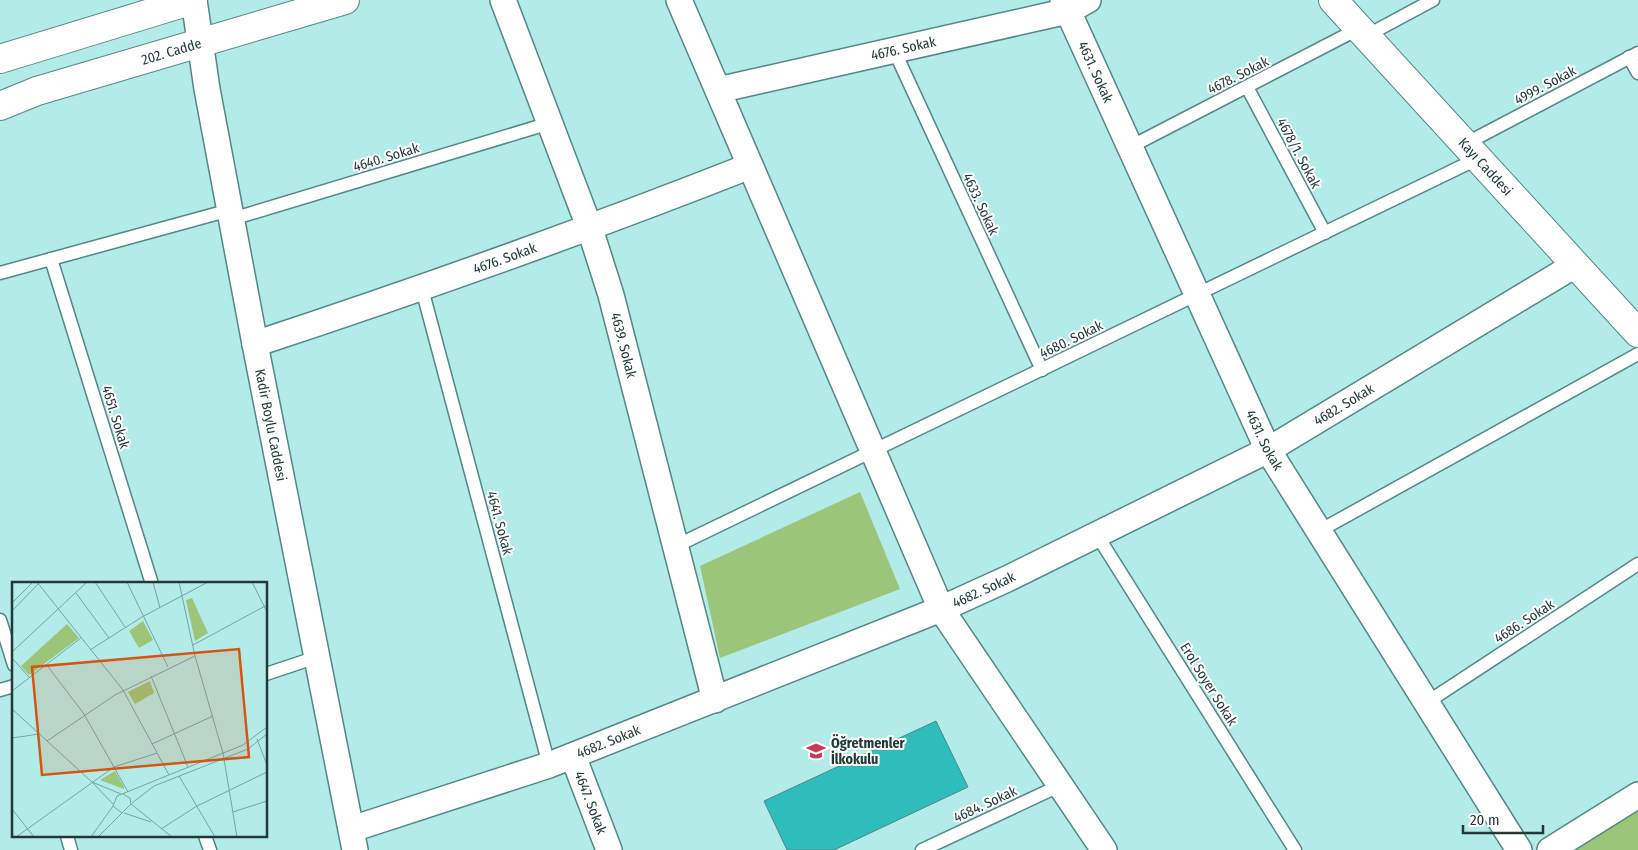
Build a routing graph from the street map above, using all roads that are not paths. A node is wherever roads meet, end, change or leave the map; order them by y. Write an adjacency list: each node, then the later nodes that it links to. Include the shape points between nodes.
1 (194, 0): 9 (street, Kadir Boylu Caddesi); 12 (main road)
2 (345, 0): 9 (main road, 202. Cadde)
3 (503, 0): 17 (street, 4639. Sokak)
4 (679, 0): 15 (street)
5 (1333, 0): 8 (main road, Kayı Caddesi)
6 (1433, 0): 8 (lane, 4678. Sokak)
7 (1073, 4): 10 (street, 4676. Sokak); 18 (street, 4631. Sokak)
8 (1363, 32): 14 (lane, 4678. Sokak); 19 (main road, Kayı Caddesi)
9 (199, 43): 16 (main road, 202. Cadde, via 37,91); 21 (street, Kadir Boylu Caddesi)
10 (894, 50): 15 (street, 4676. Sokak); 32 (lane, 4633. Sokak)
11 (1634, 55): 13 (lane); 19 (lane, 4999. Sokak)
12 (0, 59)
13 (1638, 73)
14 (1247, 87): 18 (lane, 4678. Sokak); 23 (lane, 4678/1. Sokak)
15 (718, 90): 20 (street)
16 (0, 106)
17 (550, 123): 21 (lane, 4640. Sokak); 22 (street, 4639. Sokak)
18 (1130, 147): 28 (street, 4631. Sokak)
19 (1472, 151): 23 (lane, 4680. Sokak); 25 (main road, Kayı Caddesi)
20 (750, 166): 22 (street, 4676. Sokak); 34 (street)
21 (231, 214): 24 (lane, 4640. Sokak); 30 (street, Kadir Boylu Caddesi)
22 (590, 229): 27 (street, 4676. Sokak); 37 (street, 4639. Sokak, via 611,295)
23 (1325, 233): 28 (lane, 4680. Sokak)
24 (51, 259): 26 (lane, 4640. Sokak); 39 (lane, 4651. Sokak)
25 (1575, 264): 29 (main road, Kayı Caddesi); 33 (street, 4682. Sokak)
26 (0, 273)
27 (422, 289): 30 (street, 4676. Sokak); 48 (lane, 4641. Sokak)
28 (1197, 295): 32 (lane, 4680. Sokak); 33 (street, 4631. Sokak)
29 (1634, 325)
30 (255, 344): 42 (street, Kadir Boylu Caddesi)
31 (1638, 354): 35 (lane)
32 (1042, 370): 34 (lane, 4680. Sokak)
33 (1268, 450): 35 (street, 4631. Sokak); 36 (street, 4682. Sokak)
34 (873, 451): 37 (lane, 4680. Sokak); 40 (street)
35 (1319, 532): 46 (street, 4631. Sokak)
36 (1097, 535): 40 (street, 4682. Sokak); 57 (lane, Erol Soyer Sokak)
37 (676, 546): 45 (street, 4639. Sokak)
38 (1638, 564): 46 (lane, 4686. Sokak)
39 (151, 582)
40 (941, 609): 45 (street, 4682. Sokak); 49 (street)
41 (0, 620): 43 (lane)
42 (317, 657): 44 (lane); 52 (street, Kadir Boylu Caddesi)
43 (12, 659)
44 (268, 673)
45 (715, 700): 47 (street, 4682. Sokak)
46 (1426, 703): 58 (street, 4631. Sokak)
47 (573, 756): 48 (street, 4682. Sokak); 54 (street, 4647. Sokak)
48 (549, 765): 52 (street, 4682. Sokak)
49 (1060, 785): 55 (lane, 4684. Sokak); 56 (street)
50 (1638, 795): 59 (street)
51 (206, 838): 53 (lane)
52 (354, 840)
53 (210, 850)
54 (609, 850)
55 (922, 850)
56 (1104, 850)
57 (1295, 850)
58 (1519, 850)
59 (1550, 850)

